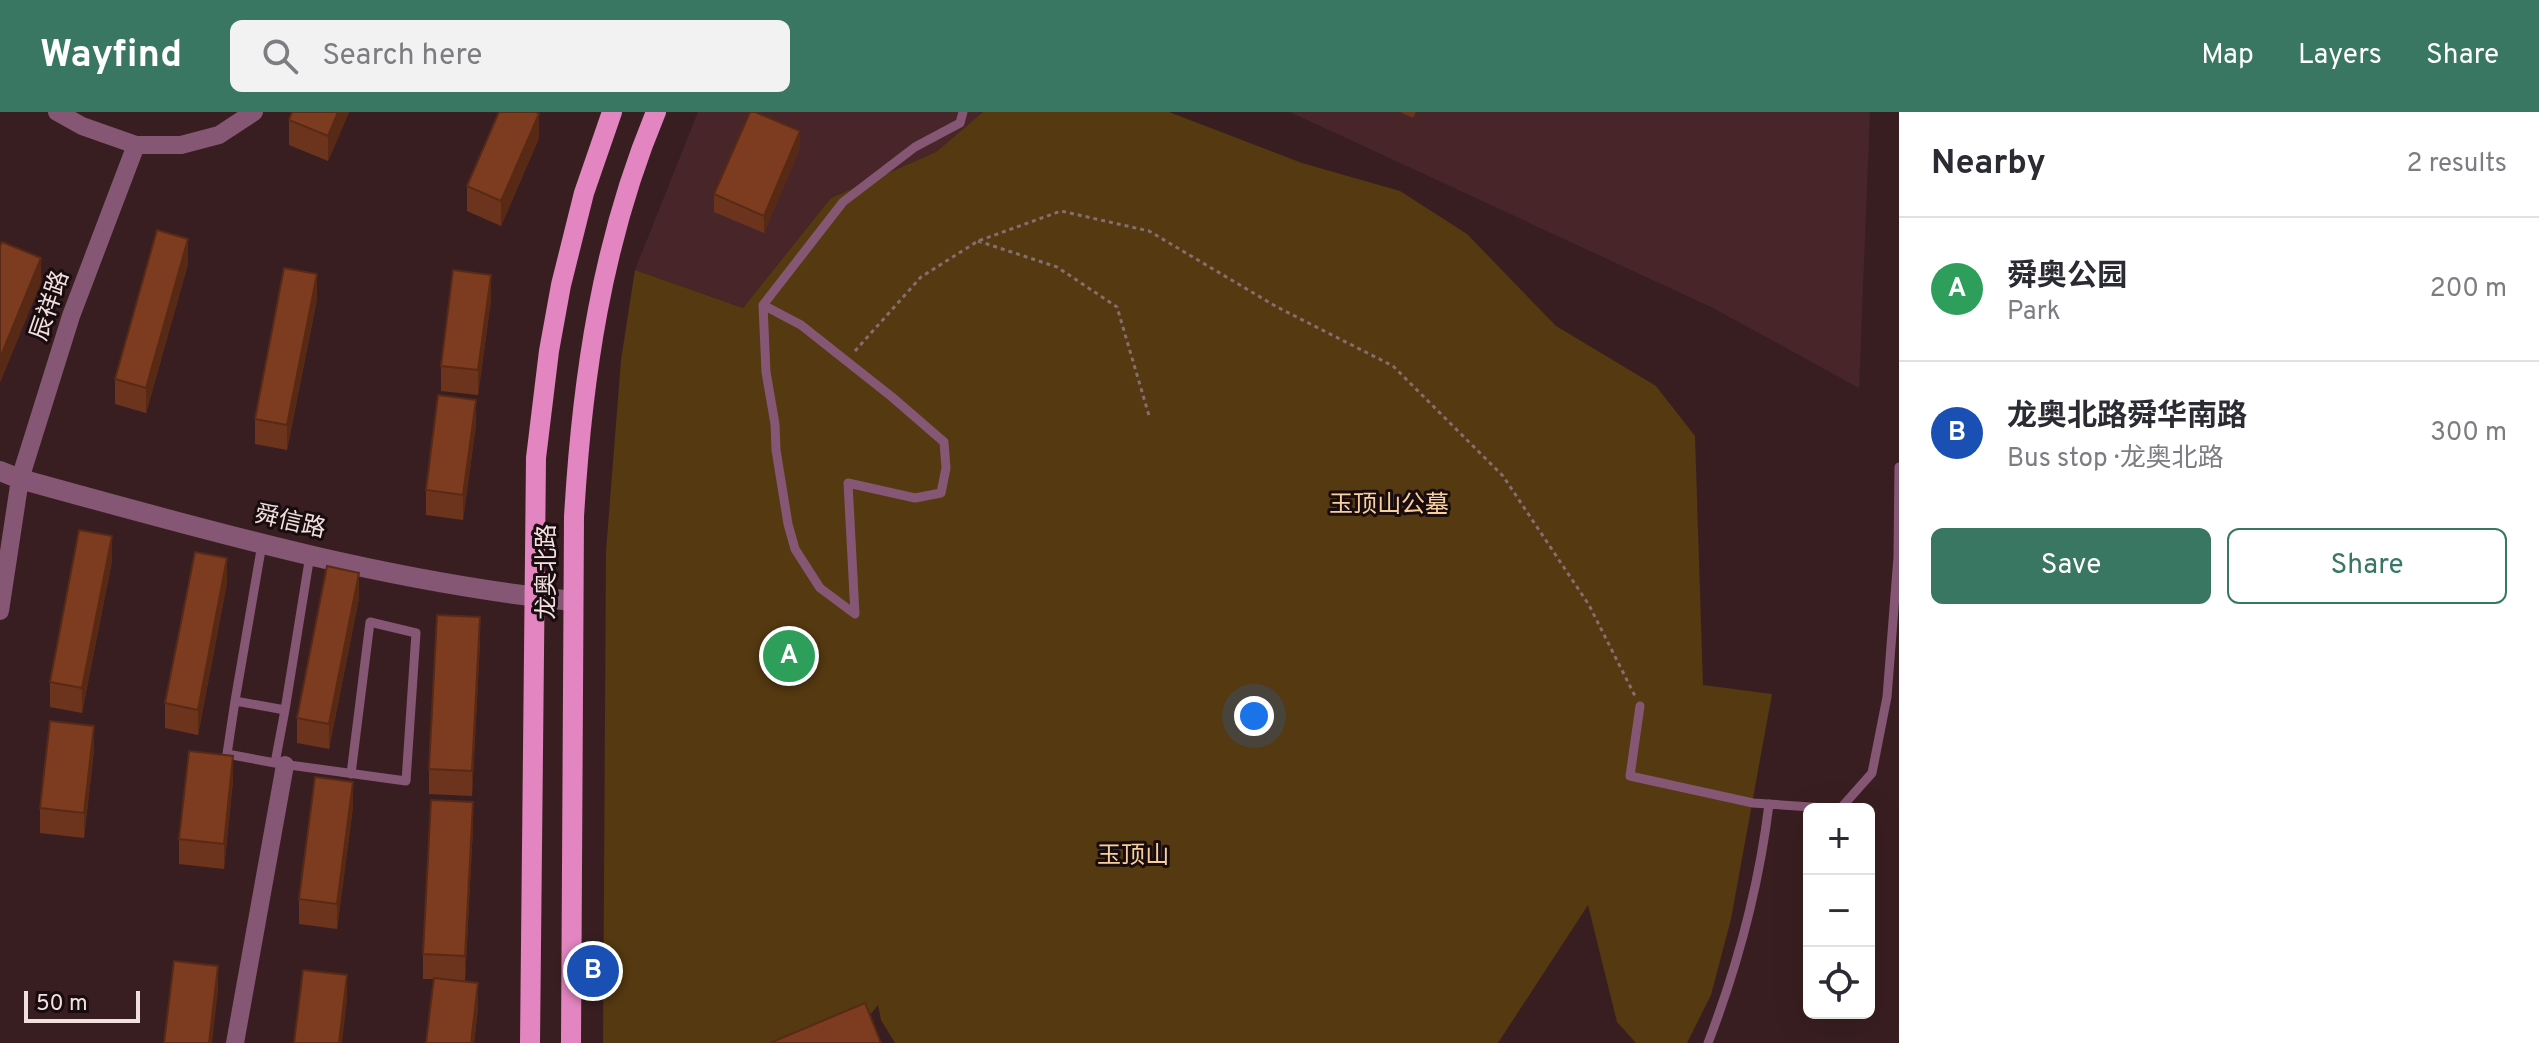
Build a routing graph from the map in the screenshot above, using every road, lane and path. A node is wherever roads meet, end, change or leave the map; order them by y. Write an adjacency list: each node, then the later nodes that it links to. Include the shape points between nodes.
1 (57, 112): 6 (street)
2 (254, 112): 6 (street, via 219,135 181,145)
3 (612, 112): 16 (main road, 龙奥北路, via 575,229 549,351 536,458)
4 (656, 112): 17 (main road, 龙奥北路, via 619,218 591,341 578,450)
5 (963, 112): 8 (lane, via 960,123 915,147 843,202)
6 (136, 145): 13 (street, 辰祥路, via 71,316)
7 (978, 241): 9 (path, via 921,277); 10 (path, via 1057,267 1117,307); 20 (path, via 1061,211 1149,231 1277,307 1393,366 1503,476 1589,605)
8 (763, 305): 9 (lane, via 801,325); 9 (lane, via 776,450 795,549 820,588 855,614 848,483 915,498 941,493 946,468 944,442)
9 (846, 361)
10 (1150, 419)
11 (1899, 467): 24 (lane, via 1887,697 1872,773 1840,809)
12 (0, 471): 13 (street, 舜信路)
13 (20, 479): 14 (street, 舜信路); 18 (street, 辰祥路)
14 (262, 544): 15 (street, 舜信路); 19 (lane)
15 (310, 555): 16 (street, 舜信路); 21 (lane)
16 (534, 597): 17 (street, 舜信路); 26 (main road, 龙奥北路)
17 (573, 601): 27 (main road, 龙奥北路)
18 (0, 611)
19 (235, 701): 21 (lane); 22 (lane, via 227,754)
20 (1640, 706): 24 (lane, via 1630,776)
21 (285, 710): 22 (lane)
22 (280, 764): 23 (lane); 25 (street)
23 (351, 774): 23 (lane, via 370,622 416,633 406,781)
24 (1769, 804): 28 (lane, via 1745,934)
25 (235, 1043)
26 (530, 1043)
27 (571, 1043)
28 (1708, 1043)

